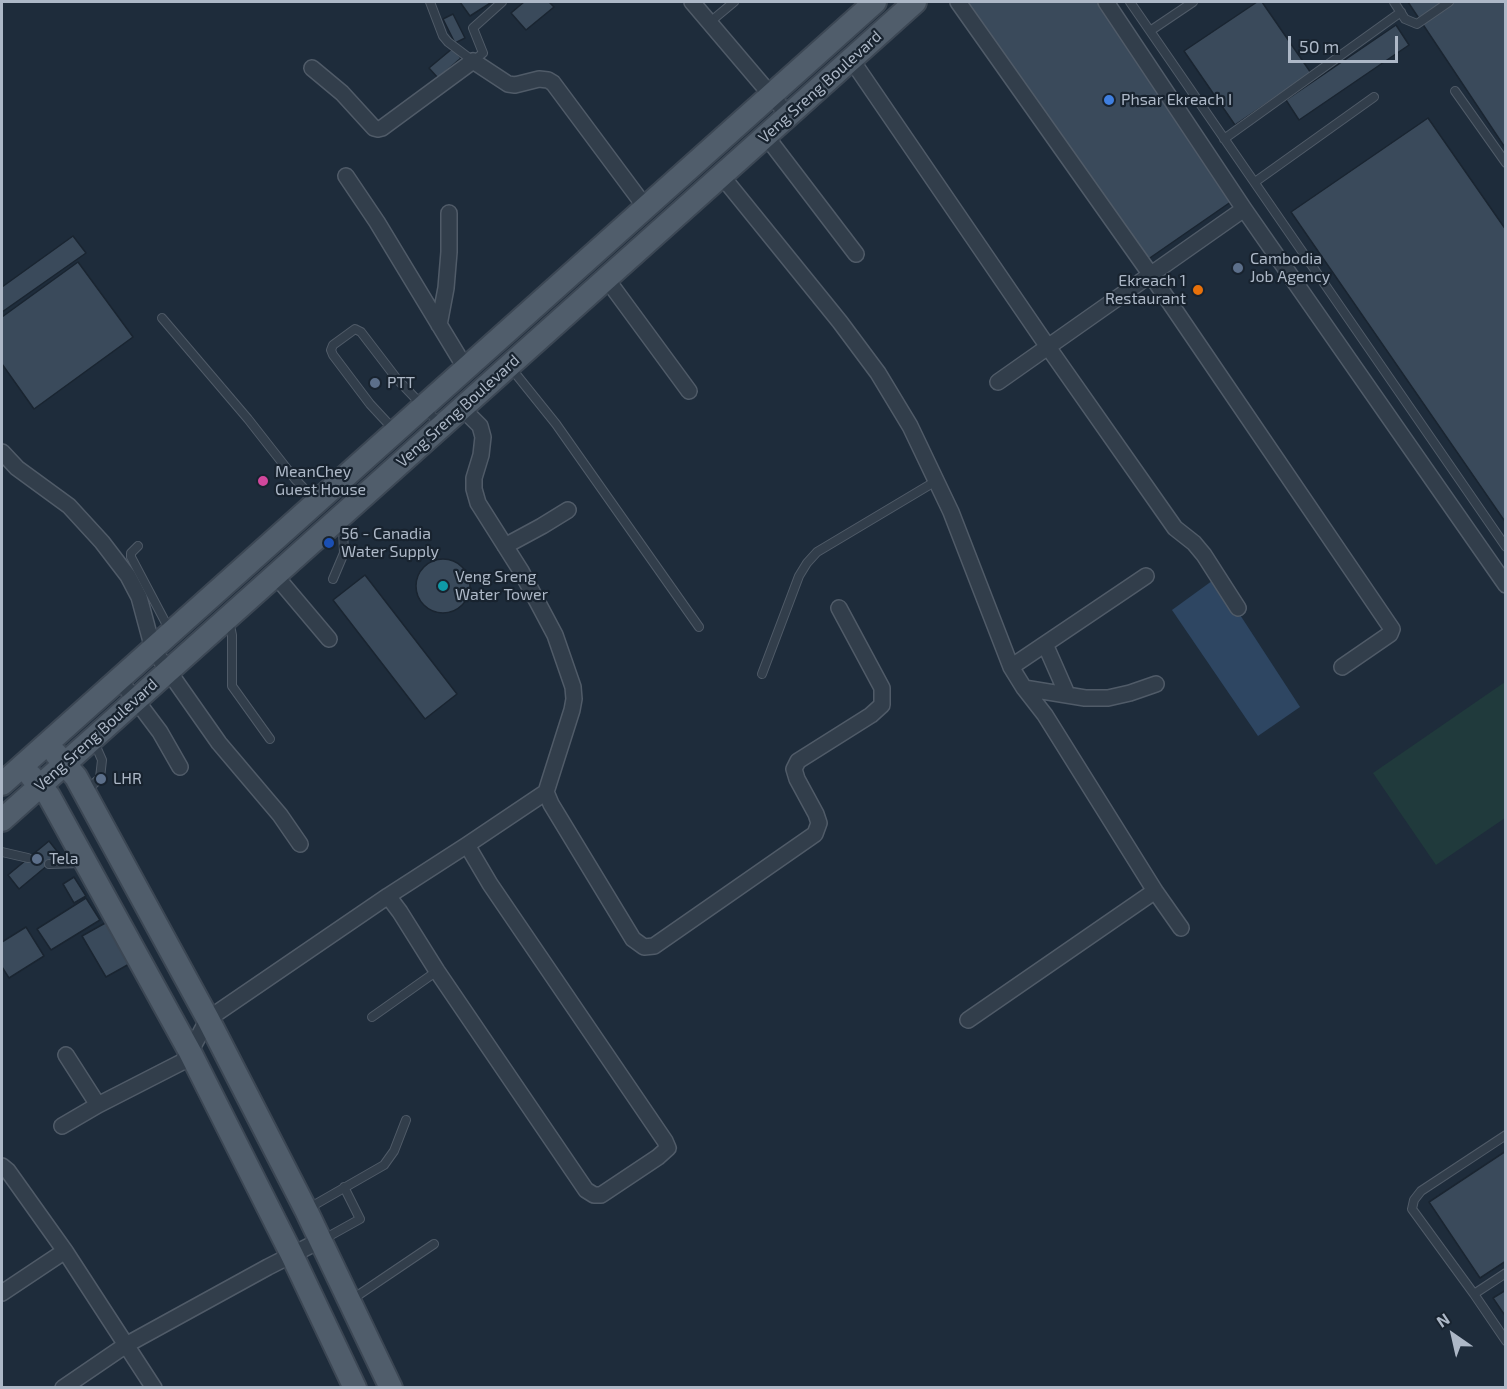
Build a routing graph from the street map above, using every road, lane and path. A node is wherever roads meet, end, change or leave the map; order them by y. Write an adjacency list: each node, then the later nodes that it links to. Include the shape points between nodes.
1 (430, 2): 17 (lane, via 443,36)
2 (502, 2): 17 (lane, via 473,28 483,53)
3 (692, 2): 14 (street)
4 (734, 2): 14 (lane)
5 (875, 2): 20 (main road, Veng Sreng Boulevard)
6 (915, 2): 16 (main road, Veng Sreng Boulevard)
7 (958, 2): 33 (street)
8 (1106, 2): 30 (street)
9 (1130, 2): 15 (lane)
10 (1193, 2): 15 (lane)
11 (1394, 2): 13 (lane)
12 (1449, 2): 13 (lane, via 1417,24 1405,19)
13 (1401, 12): 24 (lane)
14 (710, 22): 20 (street)
15 (1150, 31): 24 (lane)
16 (852, 59): 22 (main road, Veng Sreng Boulevard); 37 (street)
17 (473, 61): 18 (street, via 378,129); 29 (street, via 508,84 539,79 553,83)
18 (312, 68)
19 (1455, 91): 25 (lane)
20 (771, 95): 22 (street); 29 (main road, Veng Sreng Boulevard)
21 (1374, 98): 28 (lane)
22 (788, 115): 23 (main road, Veng Sreng Boulevard)
23 (766, 135): 26 (main road, Veng Sreng Boulevard); 32 (street)
24 (1224, 138): 28 (lane)
25 (1506, 163)
26 (721, 175): 34 (main road, Veng Sreng Boulevard); 47 (street, via 878,373 910,426)
27 (346, 176): 36 (street)
28 (1255, 182): 53 (lane)
29 (646, 208): 39 (main road, Veng Sreng Boulevard)
30 (1244, 208): 33 (street); 57 (street)
31 (449, 213): 36 (street, via 446,288)
32 (855, 254)
33 (1150, 275): 37 (street); 67 (street, via 1392,629)
34 (606, 278): 38 (main road, Veng Sreng Boulevard); 41 (street)
35 (162, 318): 48 (lane)
36 (439, 325): 39 (street)
37 (1048, 347): 40 (street); 59 (street, via 1175,528 1204,555)
38 (509, 365): 43 (main road, Veng Sreng Boulevard); 61 (lane, via 556,424)
39 (466, 369): 42 (main road, Veng Sreng Boulevard)
40 (998, 382)
41 (689, 391)
42 (424, 407): 44 (lane); 45 (main road, Veng Sreng Boulevard); 45 (lane, via 362,332 355,329 333,345 333,355)
43 (462, 408): 44 (main road, Veng Sreng Boulevard); 52 (street, via 480,426 483,437 474,478 477,503)
44 (442, 426): 50 (main road, Veng Sreng Boulevard)
45 (396, 432): 48 (main road, Veng Sreng Boulevard)
46 (2, 452): 65 (street, via 17,468 69,506 102,542 139,597)
47 (936, 481): 66 (street); 69 (lane, via 817,552 807,562)
48 (317, 502): 62 (main road, Veng Sreng Boulevard)
49 (568, 510): 52 (street)
50 (335, 521): 54 (main road, Veng Sreng Boulevard); 56 (lane, via 343,529 344,553)
51 (138, 546): 62 (lane, via 131,557)
52 (505, 546): 83 (street, via 555,635 573,687 572,710)
53 (1506, 547)
54 (274, 575): 60 (main road, Veng Sreng Boulevard); 63 (street)
55 (1146, 576): 64 (street)
56 (333, 579)
57 (1506, 585)
58 (839, 608): 83 (street, via 882,688 882,705 798,761 794,770 816,814 816,834 654,946 644,947 633,939)
59 (1238, 608)
60 (228, 617): 68 (main road, Veng Sreng Boulevard); 76 (lane, via 232,686)
61 (699, 627)
62 (171, 633): 65 (main road, Veng Sreng Boulevard)
63 (329, 639)
64 (1045, 644): 66 (street); 73 (street)
65 (153, 649): 68 (street); 70 (main road, Veng Sreng Boulevard)
66 (1011, 667): 72 (street)
67 (1342, 667)
68 (168, 671): 74 (main road, Veng Sreng Boulevard); 85 (street, via 219,743)
69 (762, 674)
70 (119, 680): 74 (street); 77 (main road, Veng Sreng Boulevard)
71 (1156, 684): 73 (street, via 1108,698)
72 (1024, 688): 73 (street); 91 (street, via 1045,715)
73 (1067, 694)
74 (136, 699): 75 (main road, Veng Sreng Boulevard); 79 (street)
75 (93, 738): 78 (main road, Veng Sreng Boulevard); 82 (lane, via 102,760 100,778)
76 (270, 739)
77 (47, 744): 78 (main road); 80 (main road, Veng Sreng Boulevard)
78 (64, 764): 81 (main road, Veng Sreng Boulevard); 82 (main road)
79 (180, 766)
80 (8, 776): 81 (main road)
81 (40, 786): 84 (main road, Veng Sreng Boulevard); 89 (main road)
82 (85, 792): 96 (main road)
83 (546, 792): 86 (street)
84 (2, 820)
85 (300, 844)
86 (467, 845): 92 (street); 94 (street, via 668,1148 601,1195 594,1196 586,1190)
87 (2, 852): 88 (lane)
88 (28, 858)
89 (85, 863): 90 (lane); 98 (main road)
90 (49, 864)
91 (1155, 891): 93 (street); 97 (street)
92 (388, 896): 94 (street); 96 (street)
93 (1181, 928)
94 (437, 971): 95 (lane)
95 (372, 1017)
96 (208, 1019): 98 (street); 106 (main road)
97 (968, 1020)
98 (190, 1052): 100 (street, via 182,1062); 110 (main road)
99 (66, 1055): 100 (street)
100 (98, 1105): 102 (street)
101 (406, 1120): 105 (lane, via 384,1165)
102 (62, 1126)
103 (1506, 1135): 113 (lane, via 1421,1191 1412,1209)
104 (2, 1166): 109 (street)
105 (344, 1187): 106 (lane); 107 (lane, via 360,1219)
106 (306, 1210): 107 (main road)
107 (321, 1240): 110 (street); 114 (main road)
108 (434, 1244): 114 (lane)
109 (65, 1251): 112 (street); 116 (street)
110 (292, 1255): 116 (street); 117 (main road)
111 (1506, 1273): 113 (lane)
112 (2, 1293)
113 (1474, 1294): 115 (lane)
114 (350, 1301): 120 (main road)
115 (1506, 1341)
116 (126, 1345): 118 (street); 119 (street)
117 (354, 1387)
118 (63, 1388)
119 (154, 1388)
120 (391, 1388)

